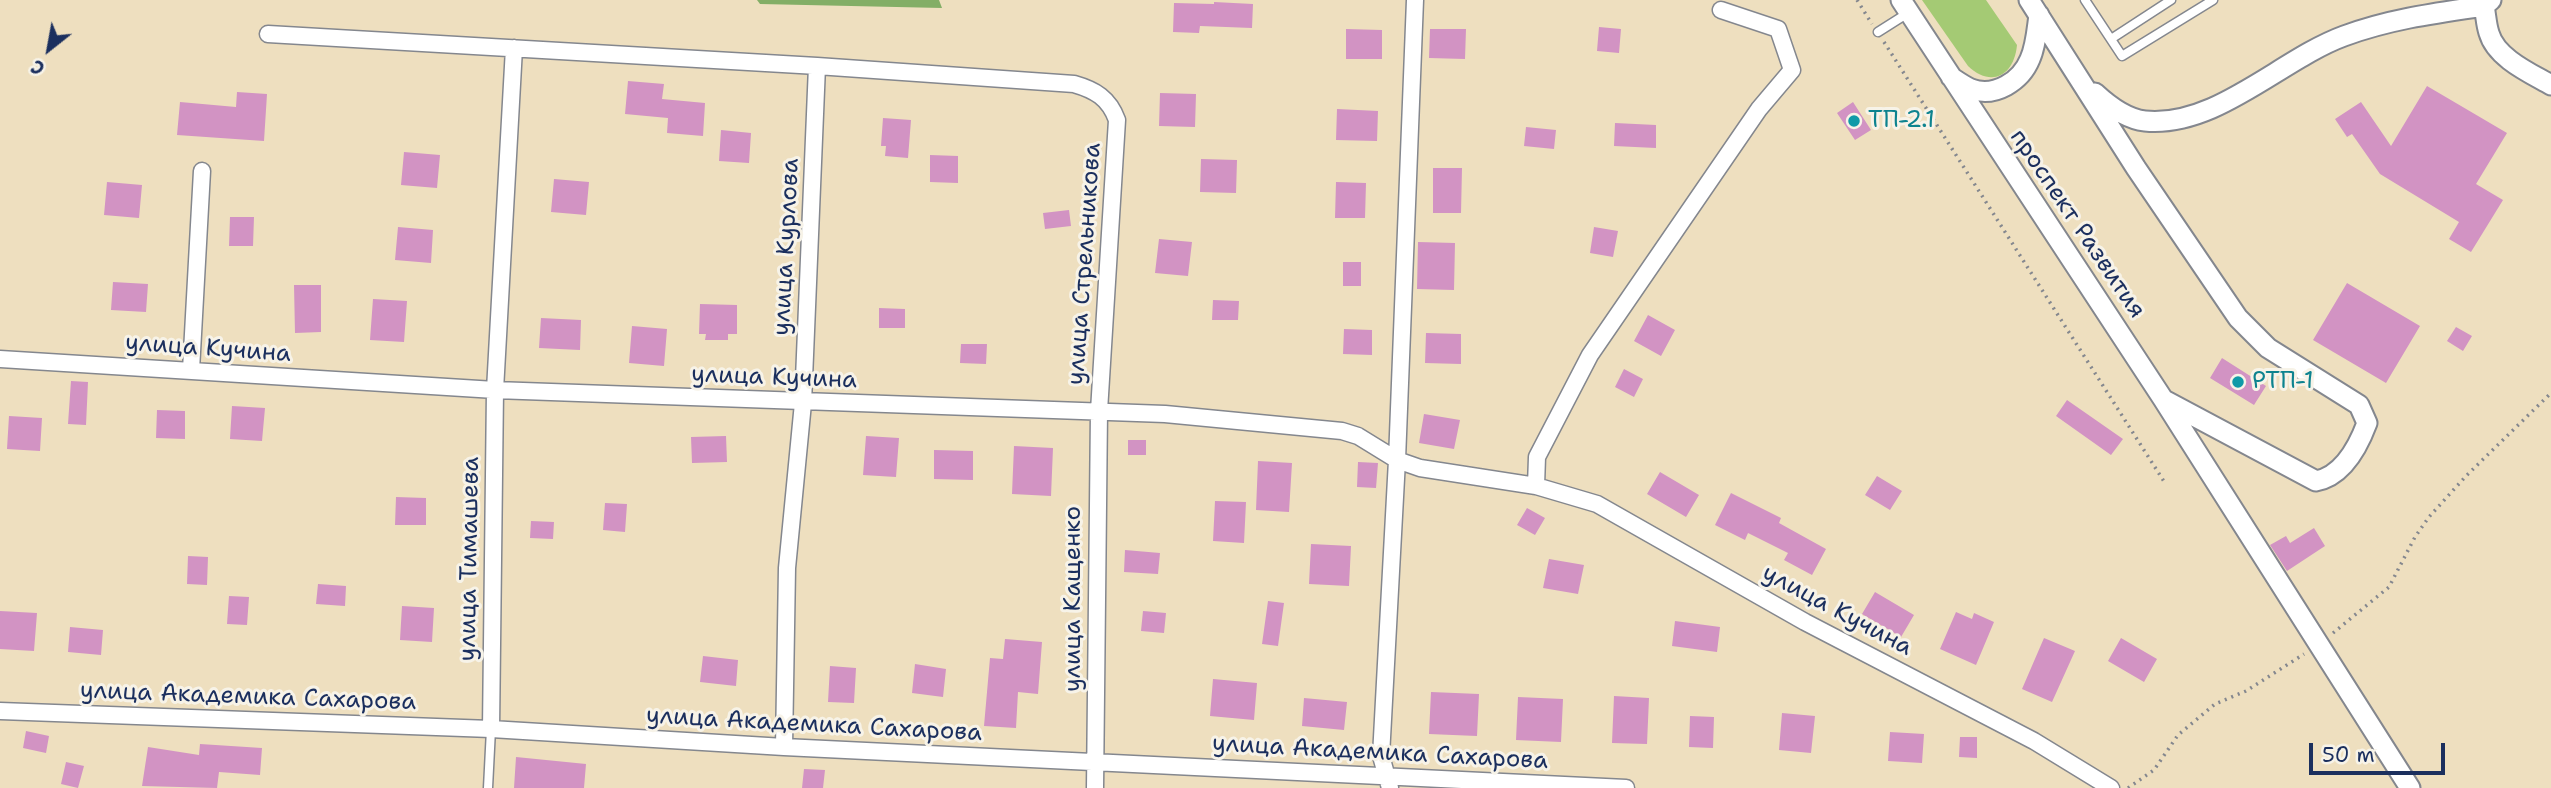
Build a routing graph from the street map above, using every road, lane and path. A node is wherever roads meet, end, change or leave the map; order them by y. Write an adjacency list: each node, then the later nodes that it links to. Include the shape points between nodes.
1 (1415, 0): 26 (street)
2 (1857, 0): 10 (path)
3 (2085, 0): 12 (lane)
4 (2171, 0): 12 (lane)
5 (2213, 0): 12 (lane, via 2122,55)
6 (2488, 3): 16 (street, via 2413,15 2345,35 2220,103 2171,121 2125,115); 17 (street, via 2489,36 2498,50)
7 (1905, 6): 10 (lane); 15 (street, проспект Развития)
8 (2034, 7): 15 (street, via 2031,57 2014,82 1972,89); 16 (street)
9 (1721, 10): 28 (street, via 1778,29 1792,70 1759,108 1590,355 1537,457)
10 (1878, 32): 27 (path)
11 (268, 34): 13 (street)
12 (2112, 39)
13 (514, 48): 14 (street); 21 (street, улица Тимашева)
14 (817, 66): 24 (street, улица Курлова); 25 (street, улица Стрельникова, via 1074,84 1108,101 1117,120)
15 (1950, 77): 23 (street, проспект Развития)
16 (2081, 81): 23 (street, via 2238,318 2268,348 2359,405 2367,423 2340,470 2329,479 2316,481)
17 (2551, 85)
18 (202, 171): 20 (street)
19 (0, 359): 20 (street, улица Кучина)
20 (191, 370): 21 (street, улица Кучина)
21 (495, 390): 24 (street, улица Кучина); 31 (street, улица Тимашева)
22 (2551, 393): 29 (path, via 2429,517 2389,587)
23 (2163, 399): 29 (street, проспект Развития)
24 (803, 402): 25 (street, улица Кучина); 32 (street, улица Курлова, via 786,568)
25 (1099, 411): 26 (street, улица Кучина, via 1342,431 1366,439); 33 (street, улица Кащенко)
26 (1397, 460): 28 (street, улица Кучина); 34 (street, via 1381,756)
27 (2165, 483)
28 (1536, 486): 38 (street, улица Кучина, via 1597,504 1805,622 2034,741)
29 (2318, 644): 39 (path, via 2246,691 2215,704 2178,735 2154,770); 40 (street, проспект Развития)
30 (0, 711): 31 (street, улица Академика Сахарова)
31 (491, 729): 32 (street, улица Академика Сахарова); 35 (lane)
32 (784, 747): 33 (street, улица Академика Сахарова)
33 (1096, 763): 34 (street, улица Академика Сахарова); 36 (street, улица Кащенко)
34 (1388, 782): 37 (street, улица Академика Сахарова)
35 (488, 788)
36 (1095, 788)
37 (1626, 788)
38 (2111, 788)
39 (2128, 788)
40 (2410, 788)

